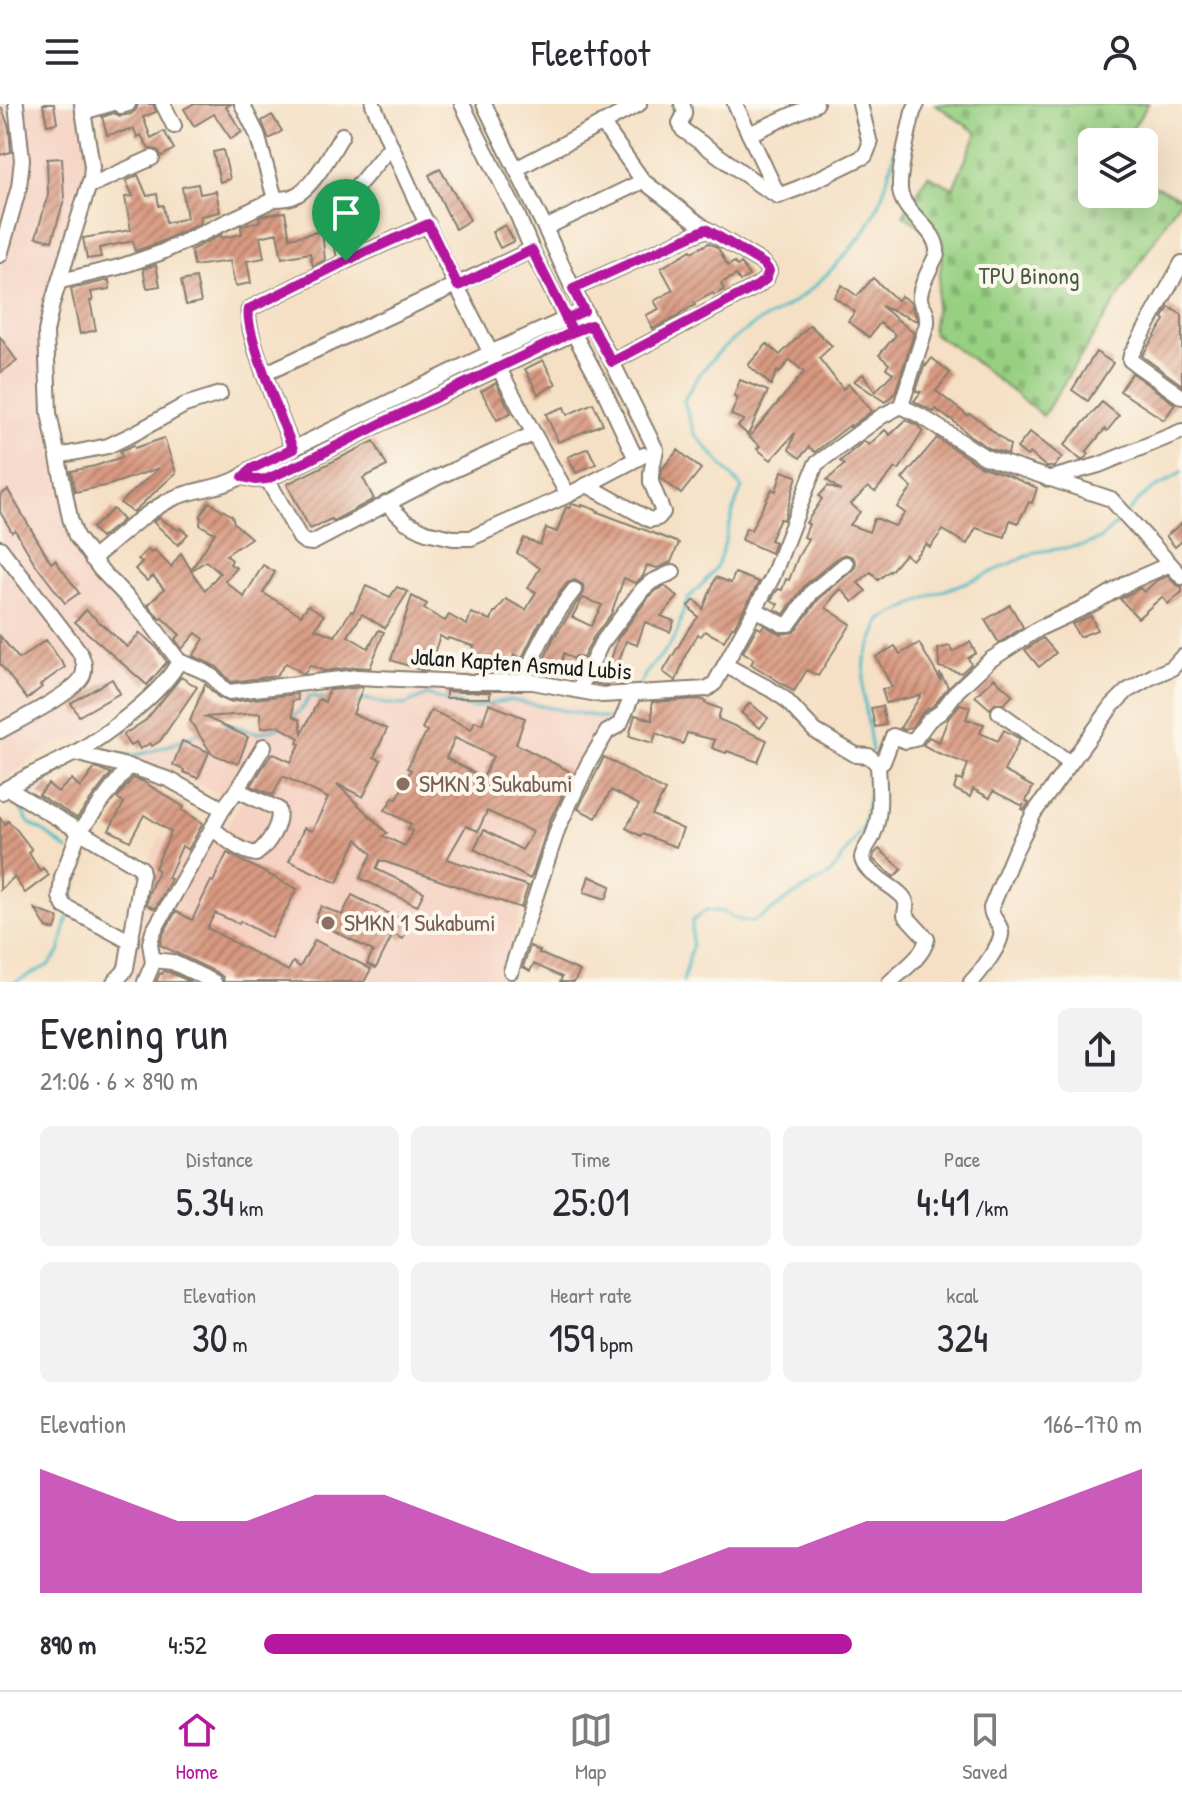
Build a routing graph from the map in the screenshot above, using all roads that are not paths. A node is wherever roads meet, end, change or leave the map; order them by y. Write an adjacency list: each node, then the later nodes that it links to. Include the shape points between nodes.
1 (16, 104): 32 (street, via 22,160)
2 (110, 104): 16 (street)
3 (118, 104): 4 (street)
4 (128, 104)
5 (163, 104): 18 (street)
6 (242, 104): 27 (street, via 257,134)
7 (373, 104): 21 (street)
8 (484, 104): 23 (street)
9 (639, 104): 17 (street)
10 (682, 104): 26 (street, via 683,130)
11 (735, 104): 19 (street)
12 (816, 104): 19 (street)
13 (860, 104): 26 (street, via 870,144 865,156)
14 (917, 104): 49 (street, via 901,195 938,247 921,294 927,324)
15 (465, 105): 31 (street)
16 (82, 108): 25 (street, via 92,166)
17 (602, 123): 23 (street); 24 (street)
18 (174, 126)
19 (749, 134): 26 (street)
20 (342, 135): 27 (street, via 305,188 293,197)
21 (391, 146): 28 (street); 33 (street, via 335,213)
22 (152, 158): 25 (street)
23 (516, 169): 29 (street)
24 (643, 181): 29 (street); 30 (street)
25 (89, 186): 35 (street)
26 (778, 196)
27 (275, 199): 35 (street, via 160,253)
28 (428, 224): 33 (street); 36 (street)
29 (545, 228): 37 (street)
30 (706, 229): 37 (street); 42 (street, via 764,264 769,271 766,279)
31 (532, 250): 36 (street); 39 (street)
32 (1, 252)
33 (346, 261): 44 (street, via 249,309 247,320)
34 (1182, 263): 47 (street, via 1130,360)
35 (61, 281): 54 (street, via 45,345)
36 (458, 286): 41 (street); 44 (street)
37 (573, 289): 38 (street)
38 (584, 311): 39 (street); 40 (street)
39 (570, 325): 40 (street); 41 (street); 43 (street); 55 (street)
40 (591, 325): 42 (street)
41 (490, 353): 43 (street); 45 (street)
42 (612, 362): 53 (street)
43 (497, 368): 48 (street); 51 (street)
44 (264, 374): 52 (street)
45 (425, 384): 48 (street); 52 (street)
46 (220, 394): 54 (street, via 185,405 108,446)
47 (1182, 397)
48 (433, 399): 56 (street, via 305,462)
49 (901, 406): 57 (street, via 985,457); 68 (street, Jalan Kapten Asmud Lubis, via 816,464)
50 (1182, 431): 57 (street, via 1099,465)
51 (533, 434): 59 (street); 60 (street)
52 (293, 449): 56 (street)
53 (656, 450): 55 (street); 58 (street, via 651,482 662,516 650,520)
54 (58, 456): 62 (street, via 70,518)
55 (636, 459): 58 (street)
56 (264, 472): 60 (street, via 300,538 308,543); 62 (street, via 255,480 243,477 176,497)
57 (1048, 479): 64 (street, via 1111,499)
58 (587, 485): 59 (street)
59 (568, 495): 60 (street, via 471,538 426,532)
60 (386, 503)
61 (0, 548): 76 (street, via 84,661 79,683)
62 (92, 559): 70 (street)
63 (846, 564): 68 (street, via 812,592 789,624)
64 (1170, 564): 66 (street); 80 (street, via 1040,628 990,660 915,739 893,736)
65 (673, 572): 73 (street, via 642,590 601,644)
66 (1182, 577)
67 (574, 590): 72 (street, via 542,636)
68 (756, 610): 71 (street, Jalan Kapten Asmud Lubis)
69 (1182, 657): 79 (street, via 1172,668 1127,691)
70 (179, 661): 72 (street, Jalan Kapten Asmud Lubis, via 207,673 229,692 357,677); 78 (street, via 148,699)
71 (725, 665): 74 (street, Jalan Kapten Asmud Lubis, via 707,689); 80 (street, via 785,699 815,731)
72 (524, 682): 73 (street, Jalan Kapten Asmud Lubis)
73 (579, 690): 74 (street, Jalan Kapten Asmud Lubis)
74 (633, 694): 89 (street, via 620,724 607,732 588,764 558,828)
75 (999, 712): 79 (street)
76 (0, 731)
77 (264, 746): 83 (street)
78 (75, 753): 81 (street); 82 (street)
79 (1070, 763): 94 (street, via 1034,813 1014,853 991,908 1001,937)
80 (878, 765): 93 (street, via 879,813 862,859 905,898 905,915 927,939 919,956)
81 (129, 766): 84 (street, via 170,780); 86 (street)
82 (4, 790): 86 (street)
83 (237, 790): 84 (street); 85 (street, via 280,812 264,847 250,854)
84 (223, 809): 85 (street)
85 (212, 828): 88 (street, via 153,932)
86 (79, 832): 87 (street, via 141,868); 87 (street, via 62,877 61,903)
87 (131, 942): 90 (street, via 126,968)
88 (153, 960): 91 (street); 92 (street, via 172,962)
89 (511, 971)
90 (114, 982)
91 (145, 982)
92 (214, 982)
93 (890, 982)
94 (971, 982)

